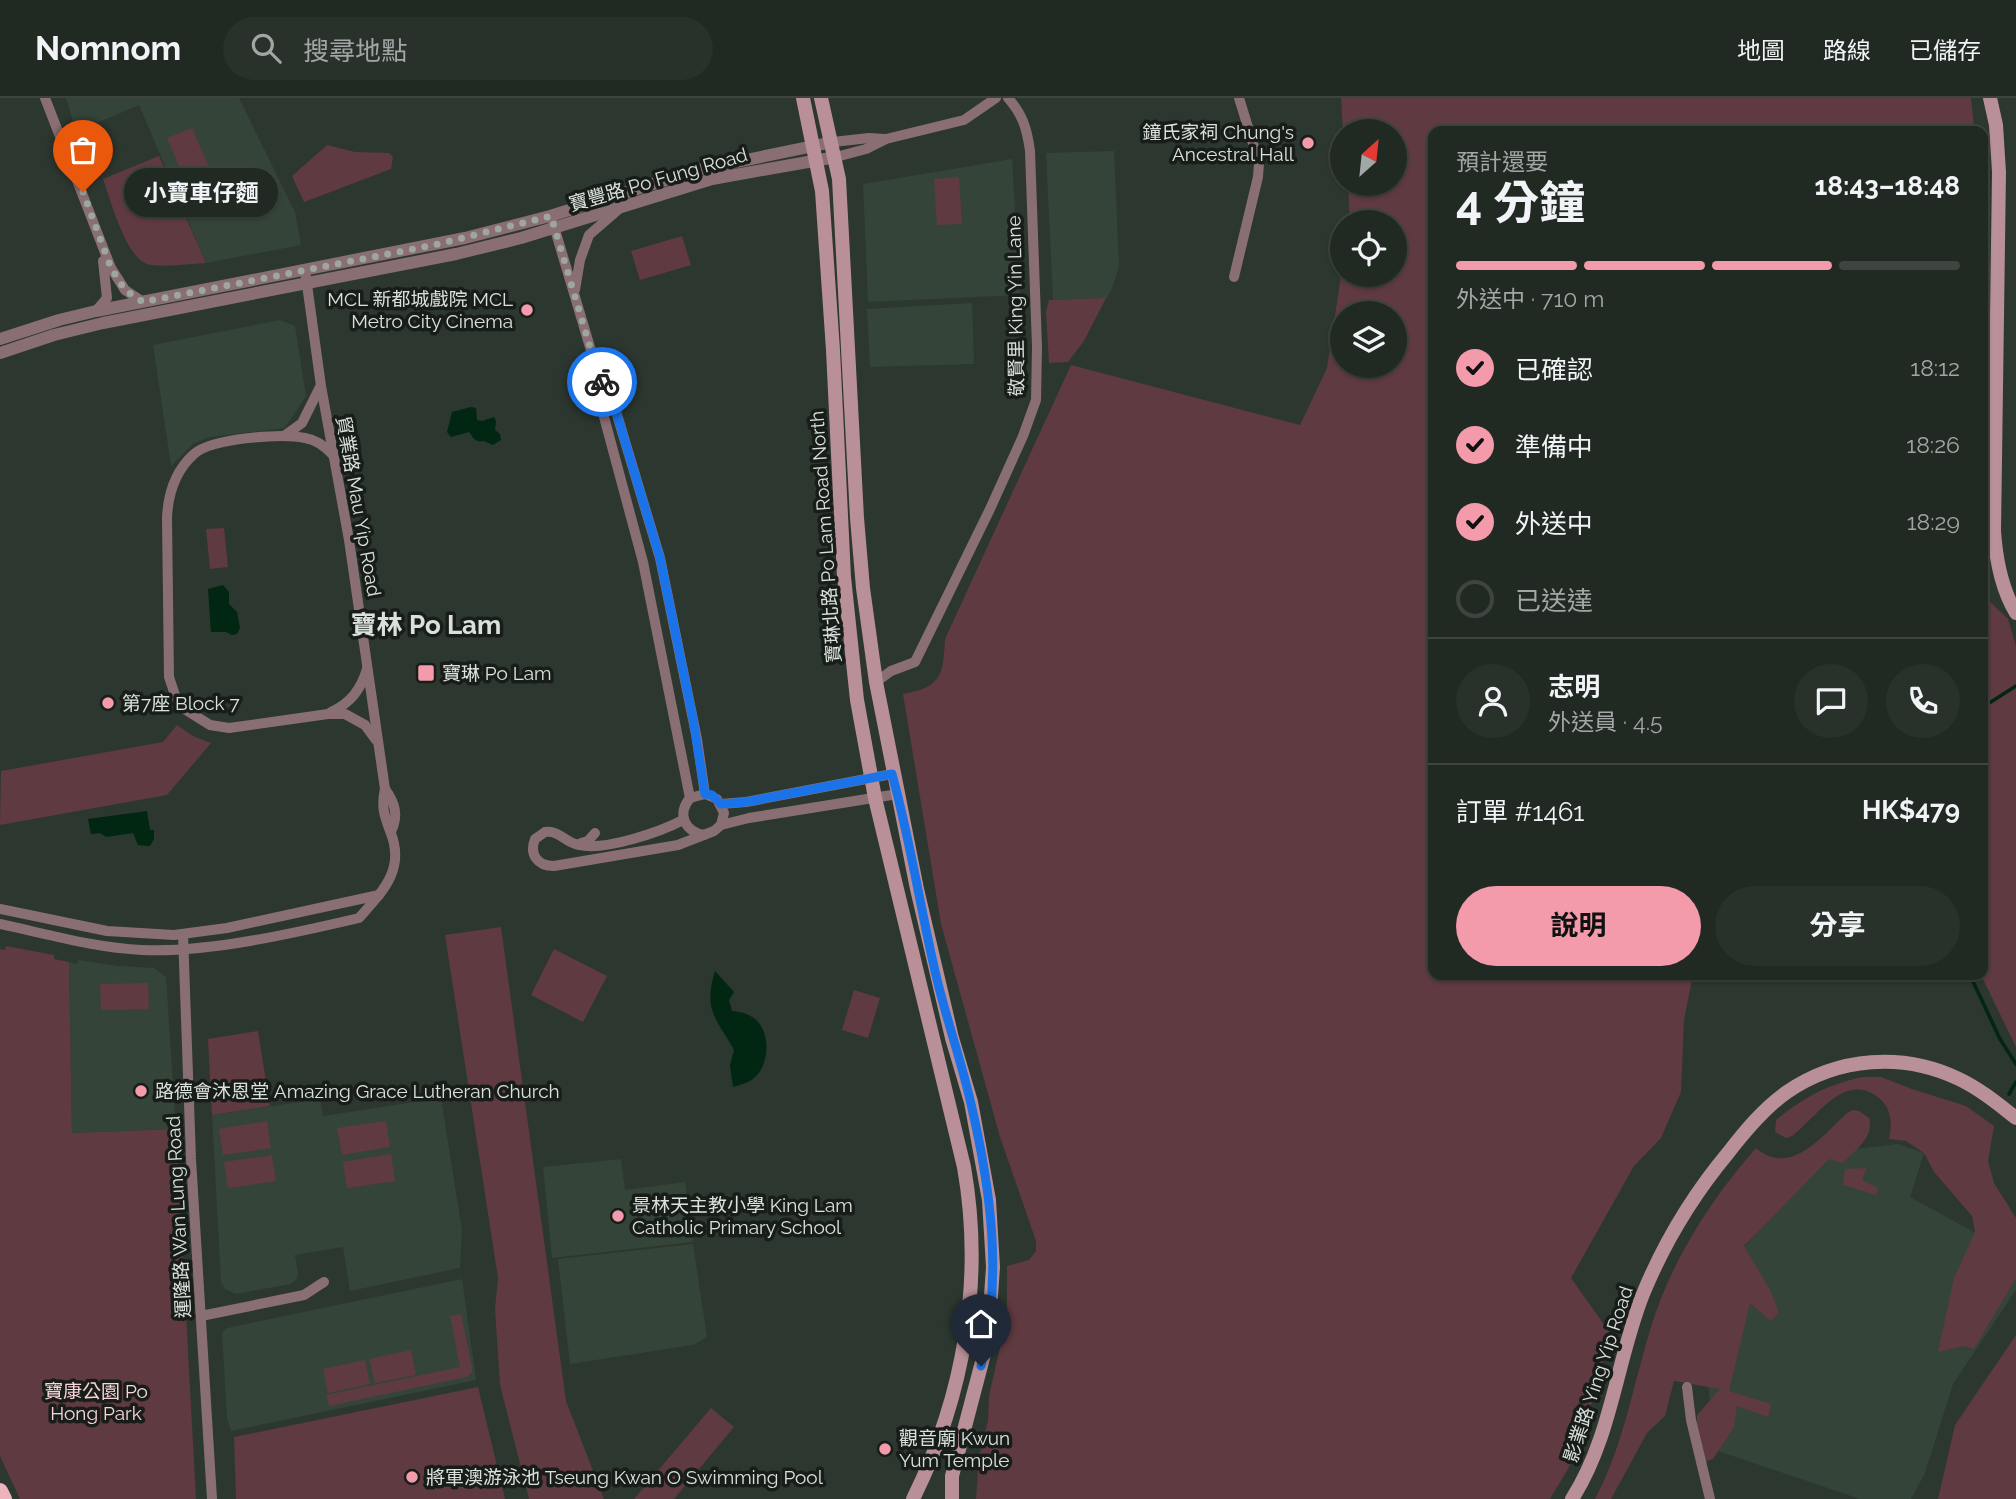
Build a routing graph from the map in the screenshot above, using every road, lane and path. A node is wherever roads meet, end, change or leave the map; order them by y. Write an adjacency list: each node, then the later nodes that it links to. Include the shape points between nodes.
1 (45, 98): 12 (street)
2 (803, 98): 9 (main road, 寶琳北路 Po Lam Road North)
3 (821, 98): 8 (main road, 寶琳北路 Po Lam Road North)
4 (996, 98): 8 (street, via 964,120 886,139 866,149)
5 (1008, 98): 27 (street, 敬賢里 King Yin Lane, via 1023,118 1030,149 1036,400 990,509 915,662)
6 (1239, 98): 14 (street, via 1259,163)
7 (1990, 98): 25 (main road, via 1999,172 1994,531 1999,572)
8 (834, 150): 9 (street, 寶豐路 Po Fung Road); 27 (main road, 寶琳北路 Po Lam Road North, via 842,221 858,530)
9 (816, 153): 10 (street, 寶豐路 Po Fung Road); 11 (street, 寶豐路 Po Fung Road, via 698,170); 31 (main road, 寶琳北路 Po Lam Road North, via 833,350 844,577)
10 (619, 209): 11 (street, 寶豐路 Po Fung Road); 16 (street, via 589,235)
11 (553, 222): 13 (street, 寶豐路 Po Fung Road); 15 (street, 寶豐路 Po Fung Road, via 456,254); 16 (street)
12 (98, 236): 17 (street, via 120,285); 18 (street, via 108,294)
13 (305, 270): 15 (street, 貿業路 Mau Yip Road); 17 (street, 寶豐路 Po Fung Road)
14 (1234, 277)
15 (307, 284): 20 (street, 寶豐路 Po Fung Road, via 103,323); 22 (street, 貿業路 Mau Yip Road)
16 (575, 291): 21 (street)
17 (143, 302): 18 (street, 寶豐路 Po Fung Road)
18 (96, 312): 19 (street, 寶豐路 Po Fung Road)
19 (0, 338)
20 (0, 353)
21 (598, 374): 32 (street, via 612,398 660,558); 34 (street, via 600,402 654,607)
22 (321, 386): 23 (street, via 302,423); 24 (street, 貿業路 Mau Yip Road)
23 (284, 436): 24 (street, via 314,441); 28 (street, via 207,446 180,470 167,518 169,677 180,703 210,725 239,727)
24 (334, 456): 26 (street, 貿業路 Mau Yip Road)
25 (2016, 613)
26 (368, 665): 28 (street, via 353,697); 29 (street, 貿業路 Mau Yip Road)
27 (876, 682): 30 (main road, 寶琳北路 Po Lam Road North)
28 (328, 714): 29 (street, via 345,714 360,721)
29 (379, 743): 42 (street, 貿業路 Mau Yip Road, via 385,789 393,800 396,821 391,832 394,868)
30 (892, 774): 31 (street); 33 (main road, 寶琳北路 Po Lam Road North)
31 (871, 778): 35 (main road, 寶琳北路 Po Lam Road North); 36 (street)
32 (705, 794): 34 (street); 36 (street)
33 (898, 794): 35 (street); 55 (main road, 寶琳北路 Po Lam Road North, via 935,972 971,1102 989,1200 993,1267 988,1339 952,1476)
34 (690, 798): 37 (street)
35 (875, 798): 38 (street); 54 (main road, 寶琳北路 Po Lam Road North, via 951,1109 972,1225 967,1337 941,1435)
36 (721, 804): 38 (street)
37 (683, 820): 40 (street); 41 (street, via 649,835 592,846)
38 (721, 825): 40 (street)
39 (595, 833): 41 (street, via 588,841)
40 (704, 835): 41 (street, via 678,845 554,866 538,862 533,852 535,839 545,832 558,833)
41 (573, 844)
42 (380, 894): 45 (street); 46 (street, via 359,918)
43 (0, 909): 45 (street, via 125,933)
44 (0, 924): 46 (street, via 104,946)
45 (183, 934): 46 (street, 運隆路 Wan Lung Road)
46 (184, 949): 49 (street, 運隆路 Wan Lung Road)
47 (2016, 1118): 56 (main road, 影業路 Ying Yip Road, via 1960,1079 1922,1065 1894,1061 1822,1073 1771,1106 1712,1172 1660,1256 1633,1320 1602,1437)
48 (324, 1282): 49 (street, via 304,1295)
49 (201, 1316): 53 (street, 運隆路 Wan Lung Road)
50 (1687, 1387): 57 (street)
51 (0, 1491): 52 (highway)
52 (4, 1499)
53 (212, 1499)
54 (913, 1499)
55 (952, 1499)
56 (1572, 1499)
57 (1710, 1499)

